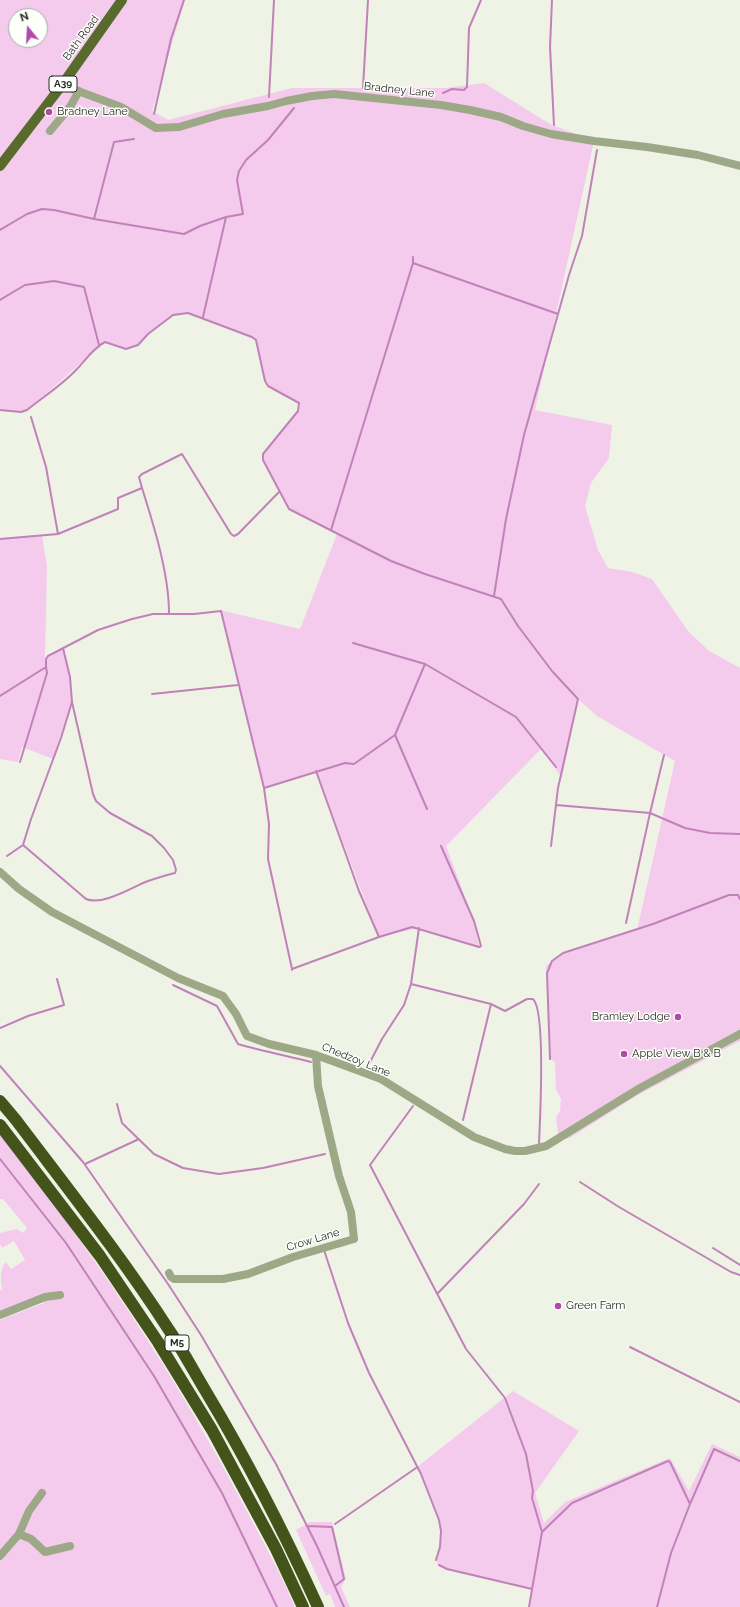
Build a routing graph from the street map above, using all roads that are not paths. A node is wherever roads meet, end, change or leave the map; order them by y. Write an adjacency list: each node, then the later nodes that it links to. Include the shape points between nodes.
1 (122, 0): 2 (main road, Bath Road / A39)
2 (62, 85): 3 (street, Bradney Lane); 5 (main road, Bath Road / A39)
3 (79, 91): 4 (street, via 70,107); 6 (street, Bradney Lane, via 121,107 156,128 179,127 223,114 334,94 470,110 501,117 551,134 698,155)
4 (50, 131)
5 (0, 166)
6 (740, 166)
7 (0, 872): 9 (street, Chedzoy Lane, via 52,912 178,978 223,996 247,1036)
8 (740, 1034): 9 (street, Chedzoy Lane, via 632,1092 552,1143 525,1151 505,1149 474,1137 381,1079)
9 (316, 1055): 12 (street, Crow Lane, via 318,1086 339,1176 351,1212 354,1239 293,1257 248,1274 223,1279 174,1279)
10 (0, 1102): 20 (highway, M5, via 111,1245 170,1331 260,1486)
11 (0, 1125): 19 (highway, M5, via 100,1256 158,1342 212,1430 276,1549)
12 (170, 1273)
13 (60, 1295): 14 (street, via 46,1297)
14 (0, 1315)
15 (42, 1493): 16 (street, via 29,1511)
16 (19, 1534): 17 (street, via 30,1539 45,1552); 18 (street)
17 (70, 1546)
18 (0, 1556)
19 (303, 1607)
20 (318, 1607)

